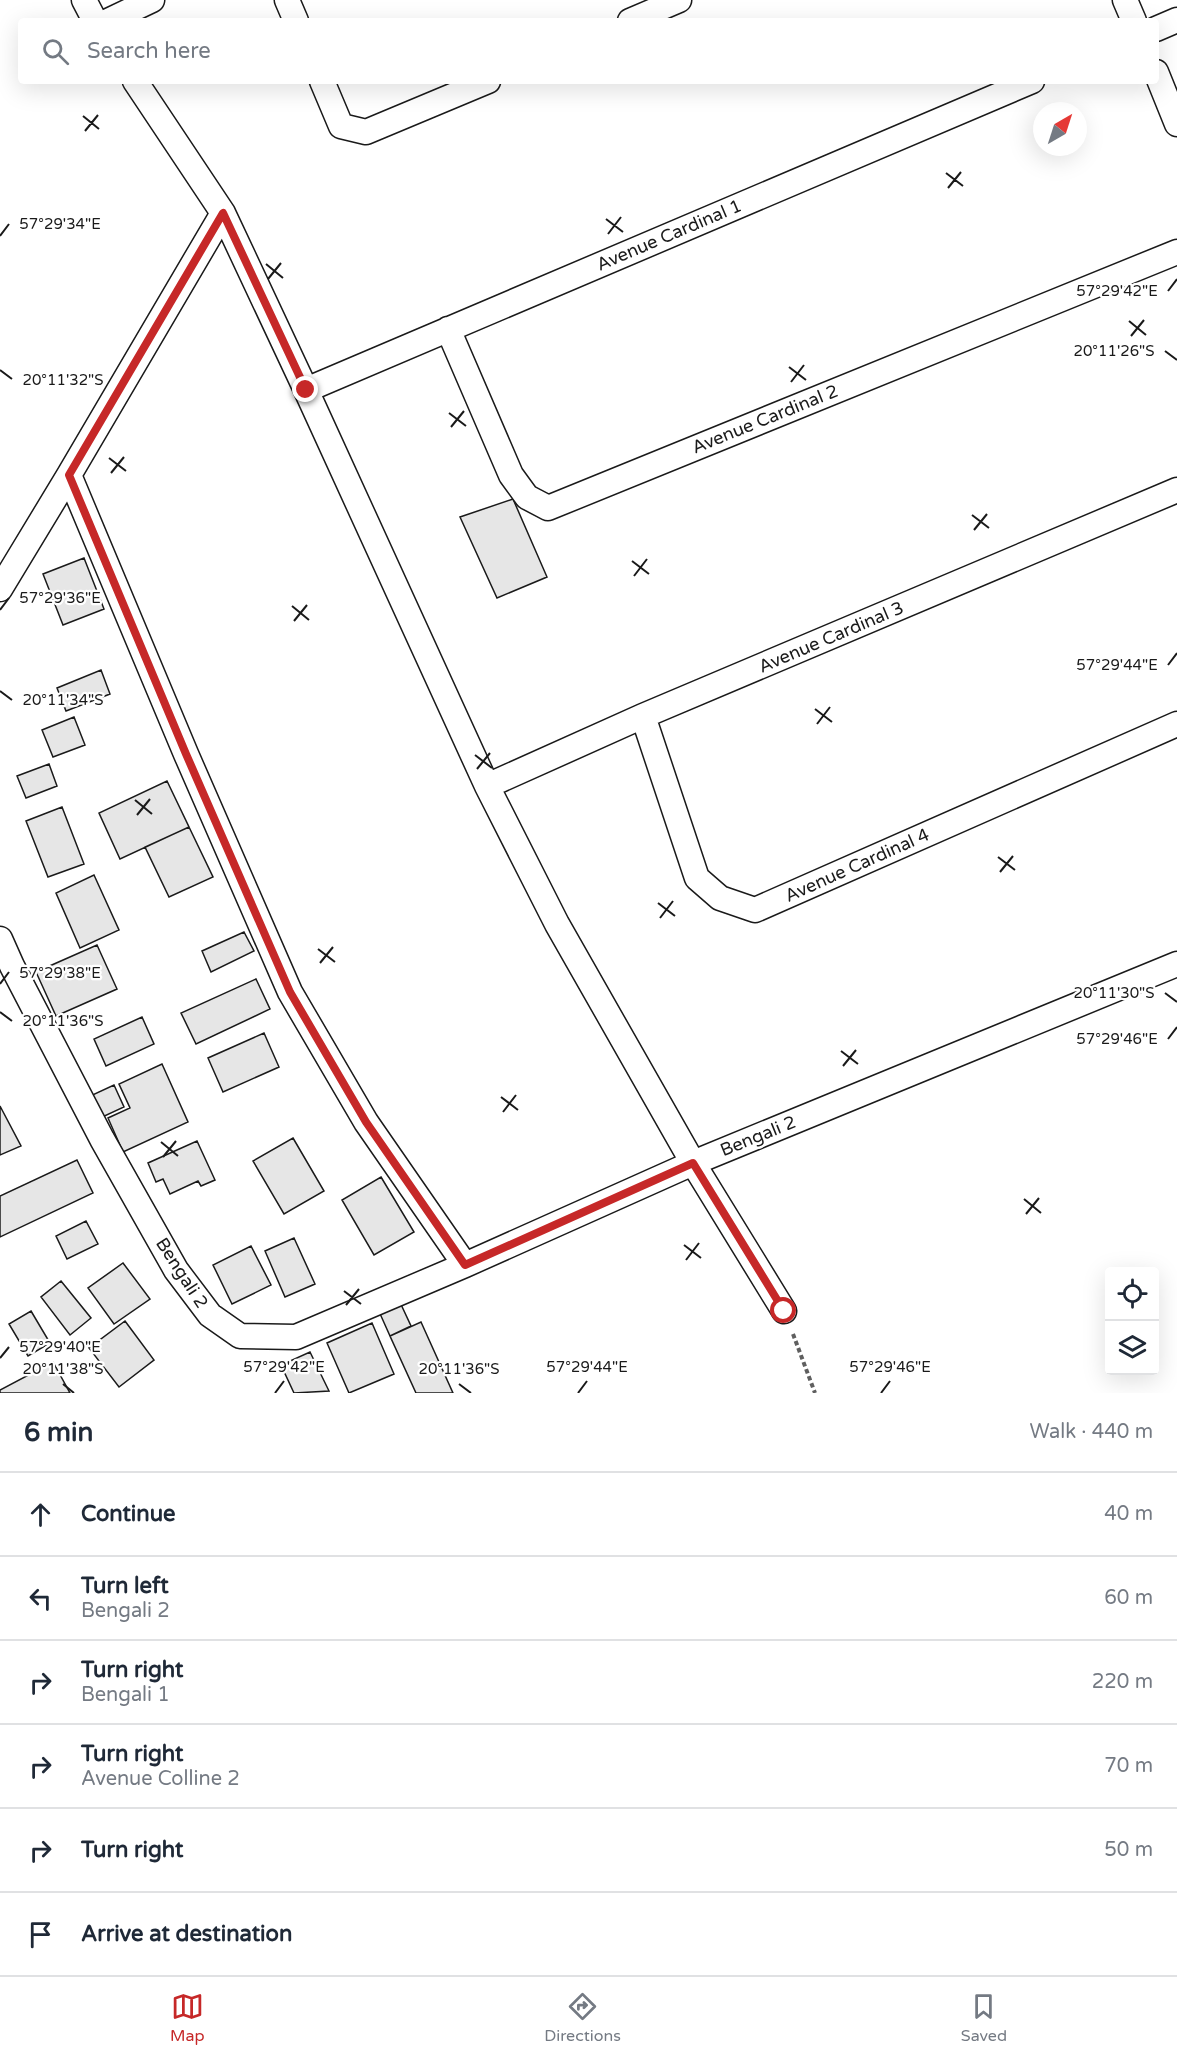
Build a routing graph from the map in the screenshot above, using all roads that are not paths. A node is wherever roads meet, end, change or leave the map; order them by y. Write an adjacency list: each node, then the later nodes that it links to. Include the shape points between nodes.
1 (84, 0): 6 (street)
2 (152, 0): 7 (street)
3 (287, 0): 8 (street)
4 (680, 0): 9 (street)
5 (1125, 0): 10 (street)
6 (93, 18)
7 (114, 18)
8 (295, 18)
9 (637, 18)
10 (1133, 18)
11 (1177, 20): 12 (street)
12 (1159, 28)
13 (1159, 79): 18 (street)
14 (137, 84): 19 (street)
15 (323, 84): 16 (street, via 341,126 366,132)
16 (481, 84)
17 (1025, 84): 21 (street, Avenue Cardinal 1)
18 (1177, 124)
19 (223, 213): 22 (street); 23 (street)
20 (1177, 252): 21 (street, Avenue Cardinal 2, via 548,508 527,497 511,475)
21 (448, 329): 22 (street, Avenue Cardinal 1)
22 (306, 390): 28 (street)
23 (69, 475): 25 (street); 32 (street, via 290,992 366,1122)
24 (1177, 490): 26 (street, Avenue Cardinal 3)
25 (0, 588)
26 (643, 716): 27 (street, Avenue Cardinal 4, via 697,878 720,898 755,910); 28 (street, Avenue Cardinal 3)
27 (1177, 724)
28 (487, 786): 31 (street, via 557,924)
29 (0, 939): 32 (street, Bengali 2, via 102,1139 176,1270 210,1315 240,1336 296,1337)
30 (1177, 964): 31 (street, Bengali 2)
31 (693, 1163): 32 (street, Bengali 2); 33 (street)
32 (465, 1265)
33 (784, 1311)

